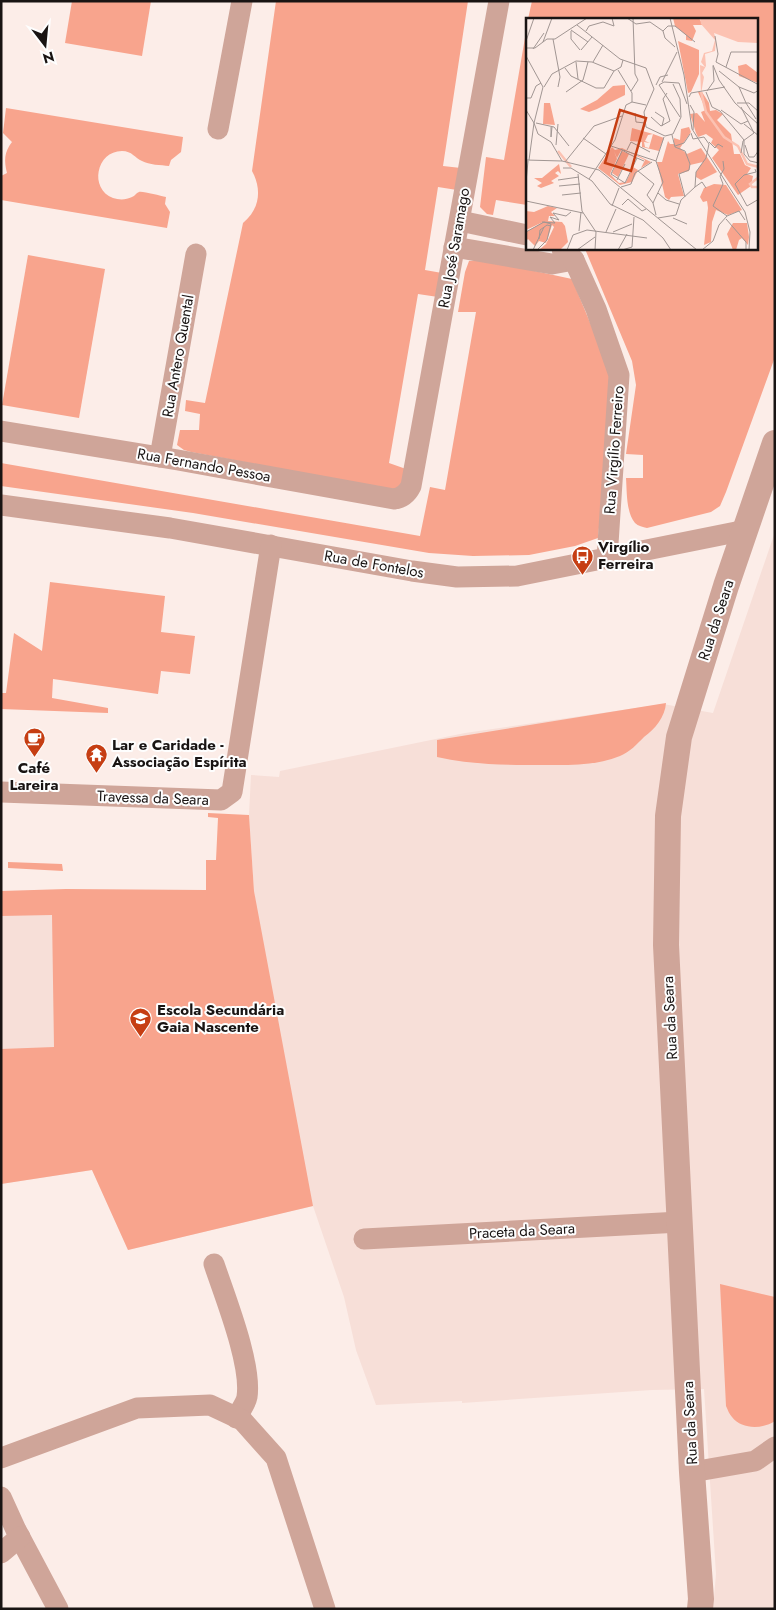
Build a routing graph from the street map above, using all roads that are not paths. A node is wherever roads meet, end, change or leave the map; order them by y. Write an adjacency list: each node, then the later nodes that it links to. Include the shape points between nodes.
1 (242, 1): 3 (street)
2 (499, 1): 4 (street, Rua José Saramago)
3 (218, 128)
4 (460, 221): 5 (street); 6 (street, Rua José Saramago)
5 (526, 235)
6 (454, 247): 8 (street, Rua Virgílio Ferreiro, via 552,264); 12 (street, Rua José Saramago, via 411,486)
7 (196, 254): 11 (street, Rua Antero Quental)
8 (568, 255): 16 (street, Rua Virgílio Ferreiro, via 596,308 619,375)
9 (1, 431): 11 (street, Rua Fernando Pessoa)
10 (775, 443): 14 (street, Rua da Seara)
11 (160, 457): 12 (street, Rua Fernando Pessoa, via 394,499)
12 (406, 494)
13 (1, 505): 15 (street, Rua de Fontelos)
14 (746, 530): 16 (street, Rua de Fontelos); 18 (street, Rua da Seara, via 679,737 668,816 666,945)
15 (272, 545): 16 (street, Rua de Fontelos, via 458,577 517,576); 17 (street, Travessa da Seara, via 232,792 221,800)
16 (607, 558)
17 (1, 792)
18 (680, 1222): 19 (street, Praceta da Seara); 24 (street, Rua da Seara)
19 (364, 1239)
20 (214, 1264): 21 (street, via 246,1374 247,1398)
21 (236, 1418): 23 (street, via 210,1405 137,1408); 29 (street, via 242,1420 276,1458)
22 (775, 1447): 24 (street, via 755,1461)
23 (1, 1458)
24 (692, 1472): 30 (street, Rua da Seara)
25 (1, 1497): 26 (street)
26 (20, 1537): 27 (street); 28 (street)
27 (1, 1553)
28 (58, 1609)
29 (325, 1609)
30 (700, 1609)

